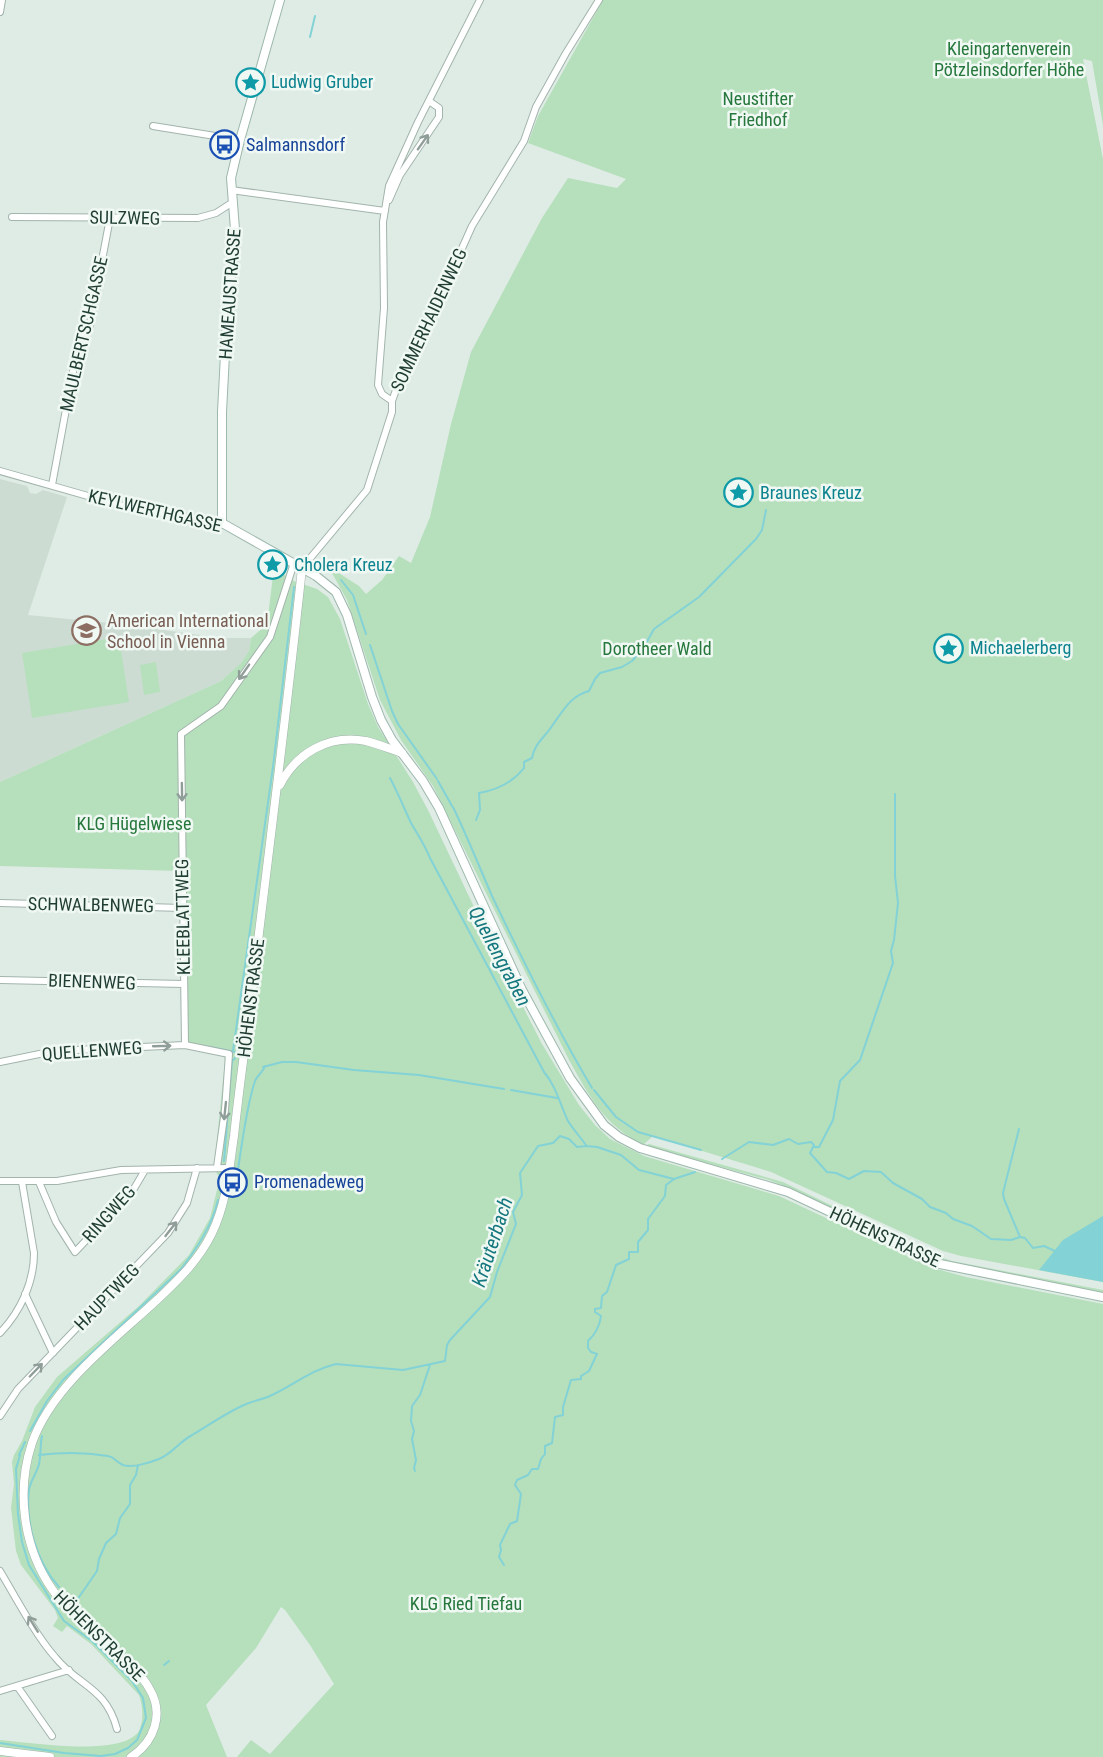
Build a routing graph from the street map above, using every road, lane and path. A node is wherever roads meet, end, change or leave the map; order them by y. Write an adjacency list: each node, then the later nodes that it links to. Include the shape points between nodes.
1 (2, 0): 5 (street)
2 (280, 0): 8 (main road, HAMEAUSTRASSE)
3 (480, 0): 6 (street)
4 (599, 0): 14 (street, SOMMERHAIDENWEG, via 536,106 524,141 472,226)
5 (0, 12)
6 (429, 101): 11 (street, via 389,186); 11 (street, one-way to 6, via 400,175 440,117 439,108)
7 (153, 126): 8 (street)
8 (240, 140): 9 (main road, HAMEAUSTRASSE)
9 (231, 190): 10 (main road, HAMEAUSTRASSE); 11 (street)
10 (233, 202): 13 (street, SULZWEG, via 198,218); 17 (main road, HAMEAUSTRASSE, via 236,251 228,297 222,412)
11 (385, 211): 14 (street, via 378,385)
12 (12, 217): 13 (street, SULZWEG)
13 (110, 218): 16 (street, MAULBERTSCHGASSE, via 89,329 79,339)
14 (392, 401): 19 (street, SOMMERHAIDENWEG, via 367,490)
15 (0, 471): 16 (street, KEYLWERTHGASSE)
16 (52, 485): 17 (street, KEYLWERTHGASSE, via 133,508)
17 (222, 523): 18 (main road, KEYLWERTHGASSE)
18 (294, 563): 19 (main road, KEYLWERTHGASSE); 23 (street, KLEEBLATTWEG, one-way to 23, via 270,637 221,706 181,734)
19 (302, 568): 20 (main road, KEYLWERTHGASSE, via 328,584 340,599 376,708); 21 (street)
20 (402, 753): 21 (street, HÖHENSTRASSE, via 356,740 326,743 298,759); 36 (main road, HÖHENSTRASSE, via 439,808 522,990 557,1056 604,1125 626,1142 657,1154 788,1192 940,1264)
21 (276, 792): 30 (street, HÖHENSTRASSE)
22 (0, 903): 23 (street, SCHWALBENWEG)
23 (183, 908): 25 (street, KLEEBLATTWEG)
24 (0, 980): 25 (street, BIENENWEG)
25 (184, 984): 26 (street, KLEEBLATTWEG)
26 (185, 1045): 27 (street, QUELLENWEG, one-way to 26, via 54,1051); 28 (street, one-way to 28, via 229,1054)
27 (0, 1062)
28 (217, 1167): 29 (street); 30 (street)
29 (197, 1168): 31 (street); 38 (street, HAUPTWEG, one-way to 29, via 168,1233 188,1203)
30 (230, 1168): 50 (street, HÖHENSTRASSE, via 222,1208 200,1254 178,1281 68,1384 39,1425 25,1468 27,1531 46,1581 71,1612 140,1677 153,1696 157,1715 154,1730 147,1743)
31 (145, 1170): 34 (street); 34 (street, RINGWEG, via 132,1192 75,1252 56,1222)
32 (0, 1181): 33 (street)
33 (22, 1182): 34 (street); 35 (street, via 34,1253)
34 (39, 1182)
35 (25, 1294): 37 (street); 38 (street)
36 (1103, 1297)
37 (0, 1333)
38 (53, 1353): 39 (street, HAUPTWEG, one-way to 38, via 18,1389)
39 (0, 1416)
40 (0, 1571): 41 (street)
41 (7, 1582): 42 (street); 43 (street, one-way to 41, via 50,1651)
42 (0, 1587)
43 (69, 1670): 44 (street); 46 (street, via 106,1703)
44 (16, 1686): 45 (street); 47 (street)
45 (0, 1691)
46 (117, 1729)
47 (52, 1736)
48 (0, 1751): 49 (street)
49 (50, 1757)
50 (130, 1757)

